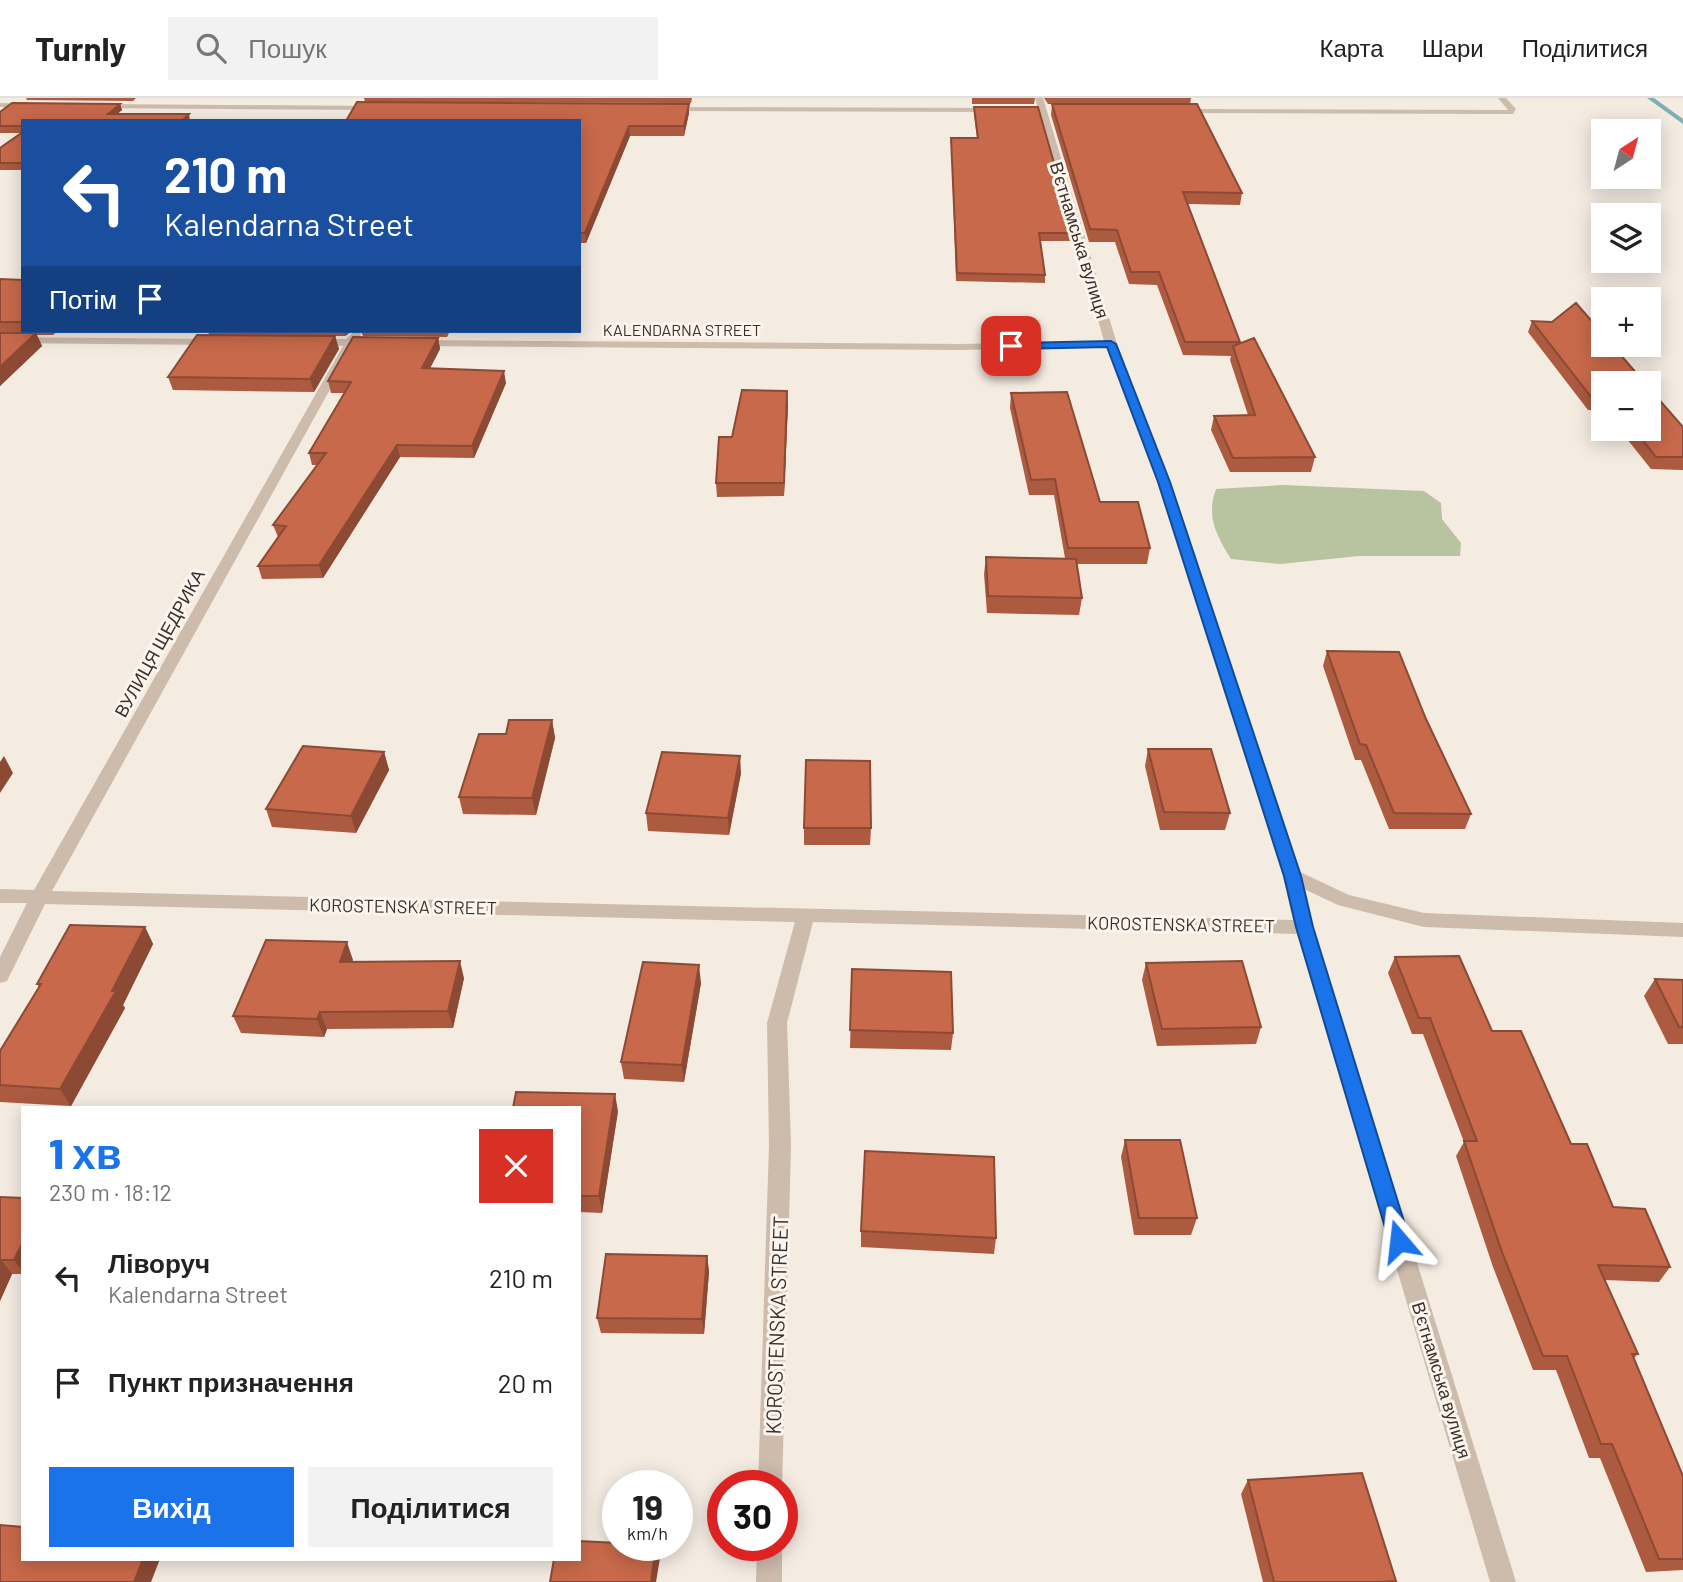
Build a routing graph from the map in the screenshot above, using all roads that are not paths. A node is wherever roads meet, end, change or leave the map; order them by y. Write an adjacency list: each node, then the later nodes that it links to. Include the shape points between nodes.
1 (1502, 98): 9 (street, via 1510,112)
2 (0, 105): 3 (street)
3 (40, 106)
4 (81, 106): 6 (street)
5 (1040, 107): 16 (street, Вʼєтнамська вулиця)
6 (381, 108)
7 (658, 109): 8 (street)
8 (1013, 110)
9 (1163, 111)
10 (353, 337): 13 (street); 14 (street); 19 (street, ВУЛИЦЯ ЩЕДРИКА)
11 (0, 340): 12 (street)
12 (224, 342)
13 (293, 342)
14 (391, 343)
15 (405, 343): 16 (street, KALENDARNA STREET)
16 (1111, 344): 17 (street, Вʼєтнамська вулиця, via 1164,482)
17 (1292, 876): 21 (street, Вʼєтнамська вулиця); 22 (street, via 1344,900 1424,920)
18 (0, 896): 19 (street, KOROSTENSKA STREET)
19 (39, 897): 20 (street, KOROSTENSKA STREET); 23 (street, ВУЛИЦЯ ЩЕДРИКА)
20 (807, 915): 21 (street, KOROSTENSKA STREET); 24 (street, KOROSTENSKA STREET, via 777,1023 780,1145)
21 (1304, 927): 27 (street, Вʼєтнамська вулиця)
22 (1683, 930)
23 (0, 976)
24 (771, 1470)
25 (770, 1561): 26 (street)
26 (769, 1582)
27 (1503, 1582)

